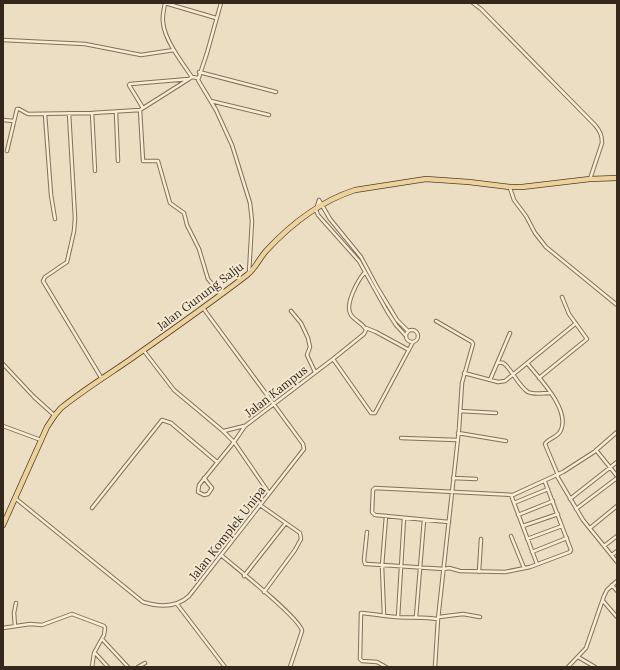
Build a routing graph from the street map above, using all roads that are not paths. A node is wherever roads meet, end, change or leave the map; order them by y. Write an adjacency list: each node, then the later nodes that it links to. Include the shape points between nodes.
1 (165, 3): 4 (street); 6 (street, via 163,22)
2 (221, 3): 4 (street)
3 (473, 3): 24 (street, via 528,56 600,132 602,143)
4 (216, 18): 7 (street)
5 (3, 40): 6 (street, via 85,44 141,55)
6 (174, 50): 8 (street)
7 (199, 72): 9 (street); 10 (street)
8 (191, 78): 9 (street); 12 (street); 12 (street, via 130,84)
9 (198, 78): 11 (street)
10 (276, 92)
11 (211, 101): 17 (street); 30 (street, via 232,145 250,203 252,221)
12 (141, 109): 13 (street); 33 (street, via 142,161 158,161 170,203 184,213 208,279)
13 (116, 112): 14 (street); 21 (street)
14 (92, 113): 16 (street); 22 (street)
15 (45, 114): 16 (street); 19 (street, via 27,114 18,108); 28 (street)
16 (69, 114): 56 (street, via 74,231 67,262 43,281)
17 (269, 115)
18 (3, 120): 19 (street)
19 (14, 121): 20 (street)
20 (7, 151)
21 (118, 161)
22 (96, 171)
23 (617, 178): 24 (main road, Jalan Gunung Salju)
24 (590, 179): 25 (main road, Jalan Gunung Salju)
25 (510, 187): 26 (main road, Jalan Gunung Salju, via 426,179 355,190); 35 (street, via 514,200 546,247)
26 (322, 205): 27 (main road, Jalan Gunung Salju); 29 (street, via 361,257)
27 (316, 210): 29 (street); 30 (main road, Jalan Gunung Salju, via 299,220 279,238)
28 (54, 219)
29 (366, 270): 31 (street); 32 (street)
30 (249, 273): 33 (main road, Jalan Gunung Salju)
31 (370, 277): 32 (street); 38 (street)
32 (360, 279): 41 (street, via 355,287 349,310)
33 (221, 294): 36 (main road, Jalan Gunung Salju)
34 (562, 297): 40 (street)
35 (617, 305)
36 (203, 308): 46 (main road, Jalan Gunung Salju); 59 (street, Jalan Komplek Unipa)
37 (291, 311): 52 (street, via 301,323 308,338 310,347 307,355)
38 (394, 318): 42 (street); 44 (street)
39 (436, 321): 53 (street, via 473,343)
40 (575, 324): 51 (street); 55 (street, via 587,339)
41 (366, 328): 47 (street); 48 (street, Jalan Kampus, via 364,334)
42 (408, 331): 44 (street); 45 (street, via 418,333 417,339)
43 (510, 333): 49 (street)
44 (406, 336): 45 (street)
45 (413, 342): 47 (street)
46 (143, 350): 56 (main road, Jalan Gunung Salju); 65 (street, via 174,390)
47 (409, 350): 48 (street, via 382,404 374,414)
48 (333, 359): 52 (street, Jalan Kampus)
49 (497, 363): 54 (street, via 504,364); 57 (street)
50 (3, 364): 62 (street)
51 (527, 364): 54 (street); 55 (street)
52 (315, 372): 59 (street, Jalan Kampus)
53 (464, 373): 57 (street); 60 (street)
54 (513, 375): 57 (street, via 502,382); 58 (street, via 528,391)
55 (539, 378): 58 (street)
56 (102, 379): 62 (main road, Jalan Gunung Salju)
57 (490, 380)
58 (550, 393): 77 (street, via 558,407 562,426 558,435 545,444)
59 (274, 404): 64 (street, Jalan Kampus); 85 (street, Jalan Komplek Unipa, via 304,449)
60 (460, 411): 61 (street); 67 (street)
61 (496, 414)
62 (54, 415): 69 (main road, Jalan Gunung Salju)
63 (3, 426): 69 (street)
64 (245, 426): 65 (street); 72 (street, Jalan Kampus)
65 (223, 431): 72 (street)
66 (617, 432): 73 (street)
67 (458, 433): 70 (street); 71 (street)
68 (401, 438): 70 (street)
69 (41, 440): 87 (main road, Jalan Gunung Salju)
70 (458, 440): 80 (street)
71 (506, 441)
72 (234, 442): 74 (street, Jalan Kampus); 85 (street)
73 (596, 450): 76 (street); 77 (street)
74 (217, 462): 79 (street, Jalan Kampus); 93 (street, via 171,423 162,420)
75 (617, 462): 76 (street)
76 (610, 467): 78 (street); 88 (street)
77 (557, 476): 82 (street); 88 (street)
78 (617, 477): 94 (street)
79 (204, 478): 79 (street, via 198,489 199,493 204,495 212,488)
80 (454, 478): 81 (street); 84 (street)
81 (476, 479)
82 (545, 482): 83 (street); 86 (street)
83 (548, 489): 89 (street); 90 (street)
84 (452, 492): 86 (street); 97 (street, via 375,488 372,492 372,512 375,515); 100 (street)
85 (269, 493): 91 (street, Jalan Komplek Unipa)
86 (511, 495): 90 (street)
87 (15, 498): 102 (main road, Jalan Gunung Salju); 132 (street, via 143,602 159,606)
88 (570, 499): 94 (street)
89 (553, 501): 95 (street); 96 (street)
90 (514, 503): 96 (street)
91 (260, 505): 101 (street); 115 (street, Jalan Komplek Unipa)
92 (617, 506): 105 (street)
93 (92, 508)
94 (576, 508): 105 (street)
95 (558, 514): 103 (street); 104 (street)
96 (518, 515): 103 (street)
97 (386, 516): 98 (street); 119 (street)
98 (404, 518): 99 (street); 120 (street)
99 (424, 520): 100 (street); 121 (street)
100 (449, 522): 123 (street)
101 (285, 524): 125 (street); 129 (street, via 300,533 301,539)
102 (3, 525)
103 (523, 526): 111 (street)
104 (562, 526): 109 (street); 111 (street)
105 (590, 528): 112 (street)
106 (367, 532): 119 (street, via 365,562)
107 (511, 536): 122 (street)
108 (617, 536): 112 (street)
109 (568, 538): 114 (street); 118 (street, via 571,551)
110 (481, 539): 124 (street)
111 (527, 539): 114 (street)
112 (604, 546): 116 (street)
113 (617, 551): 116 (street)
114 (532, 552): 118 (street)
115 (221, 555): 125 (street); 132 (street, Jalan Komplek Unipa, via 190,596)
116 (612, 555): 117 (street)
117 (617, 562)
118 (536, 564): 122 (street)
119 (382, 566): 120 (street); 133 (street)
120 (401, 567): 121 (street); 134 (street)
121 (420, 568): 123 (street); 135 (street)
122 (524, 568): 124 (street, via 498,573)
123 (444, 569): 124 (street); 138 (street)
124 (480, 572)
125 (244, 576): 129 (street)
126 (617, 581): 127 (street)
127 (612, 585): 128 (street); 130 (street)
128 (617, 591)
129 (264, 592): 150 (street, via 301,627 302,631)
130 (603, 601): 137 (street); 143 (street, via 586,648)
131 (16, 603): 139 (street)
132 (177, 604): 149 (street)
133 (384, 615): 134 (street); 151 (street, via 361,613 360,659 377,662)
134 (398, 617): 135 (street)
135 (416, 617): 138 (street)
136 (480, 617): 138 (street, via 463,614)
137 (617, 617)
138 (439, 618): 152 (street)
139 (15, 626): 140 (street); 141 (street, via 42,625 74,614 104,626)
140 (3, 628)
141 (102, 639): 142 (street); 147 (street)
142 (94, 653): 145 (street); 146 (street)
143 (578, 657): 153 (street); 154 (street)
144 (145, 663): 148 (street)
145 (92, 667)
146 (108, 667)
147 (128, 667)
148 (138, 667)
149 (224, 667)
150 (290, 667)
151 (386, 667)
152 (435, 667)
153 (568, 667)
154 (596, 667)

